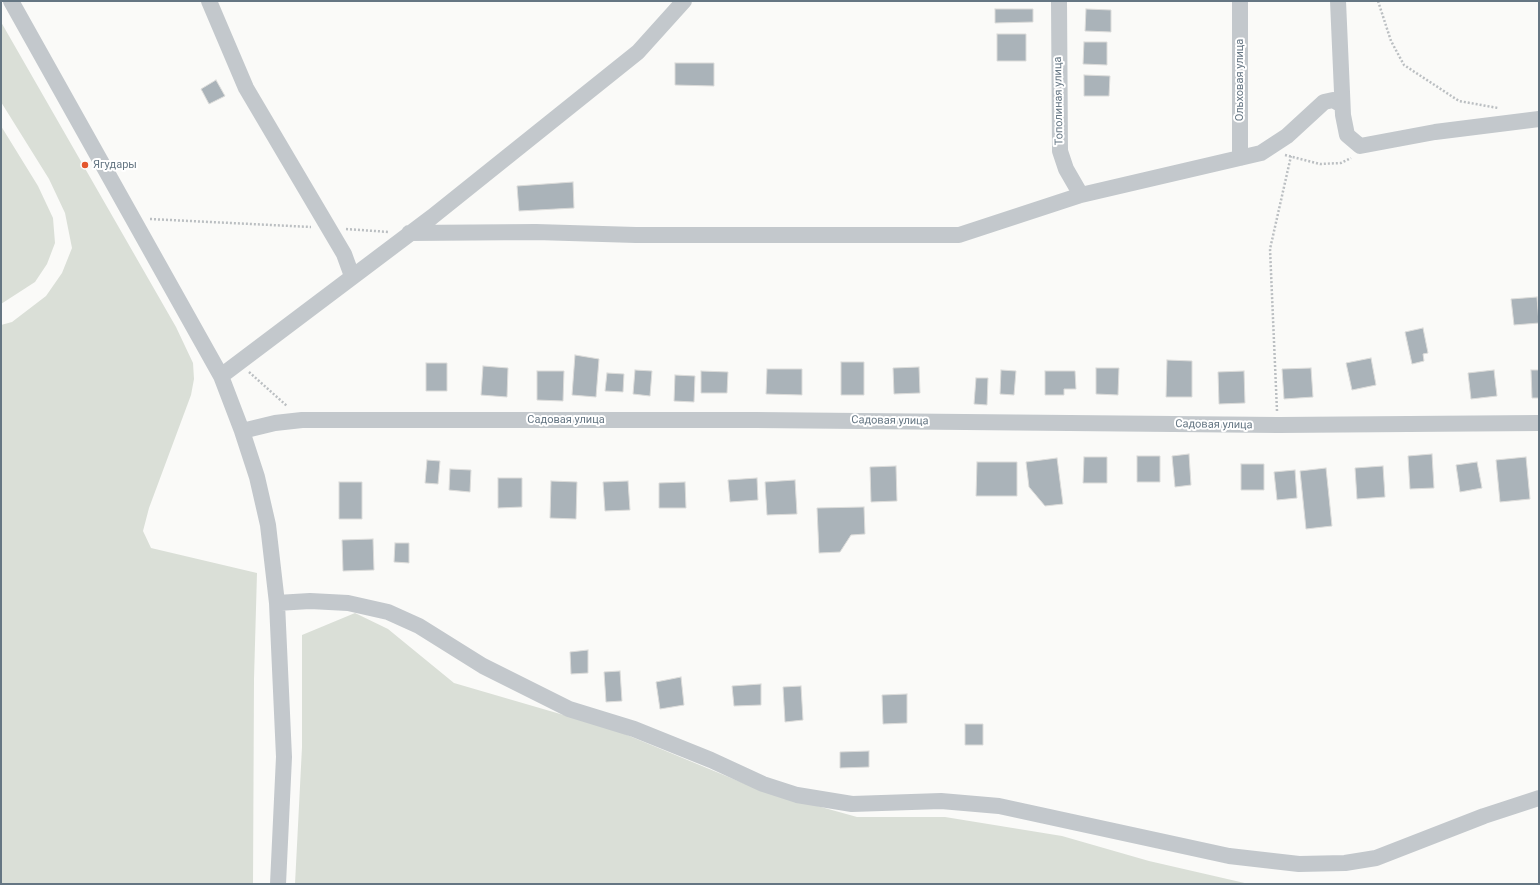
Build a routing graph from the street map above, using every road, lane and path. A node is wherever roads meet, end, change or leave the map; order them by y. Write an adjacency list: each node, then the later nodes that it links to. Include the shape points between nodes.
1 (11, 1): 16 (street)
2 (208, 1): 17 (street, via 246,88)
3 (684, 1): 18 (street, via 638,52)
4 (1059, 1): 15 (street, Тополиная улица, via 1060,151 1066,169)
5 (1240, 1): 14 (street, Ольховая улица)
6 (1338, 1): 8 (street)
7 (1378, 1): 9 (path, via 1391,42 1404,65 1459,101)
8 (1342, 105): 11 (street, via 1347,135); 14 (street, via 1333,100 1324,102 1287,136 1261,153)
9 (1505, 110)
10 (1539, 119): 11 (street, via 1435,132)
11 (1360, 146): 13 (path, via 1352,158 1341,163 1320,164)
12 (1284, 155): 13 (path)
13 (1291, 156): 24 (path, via 1270,249)
14 (1240, 158): 15 (street)
15 (1081, 195): 18 (street, via 960,235)
16 (132, 218): 17 (path); 21 (street)
17 (329, 228): 18 (path); 19 (street, via 344,254)
18 (409, 233): 19 (street)
19 (352, 276): 20 (street)
20 (239, 362): 21 (street); 22 (path)
21 (220, 376): 25 (street)
22 (302, 420): 24 (street, Садовая улица, via 764,420); 25 (street, Садовая улица)
23 (1539, 423): 24 (street, Садовая улица)
24 (1278, 425)
25 (242, 431): 26 (street, via 257,477 268,525)
26 (276, 603): 27 (street, via 348,603 388,612 419,626 483,666 569,709 634,729 763,784 797,795 852,804 941,801 998,806 1229,856 1299,864 1345,863 1376,858 1484,816); 28 (street, via 284,757)
27 (1539, 798)
28 (278, 884)

